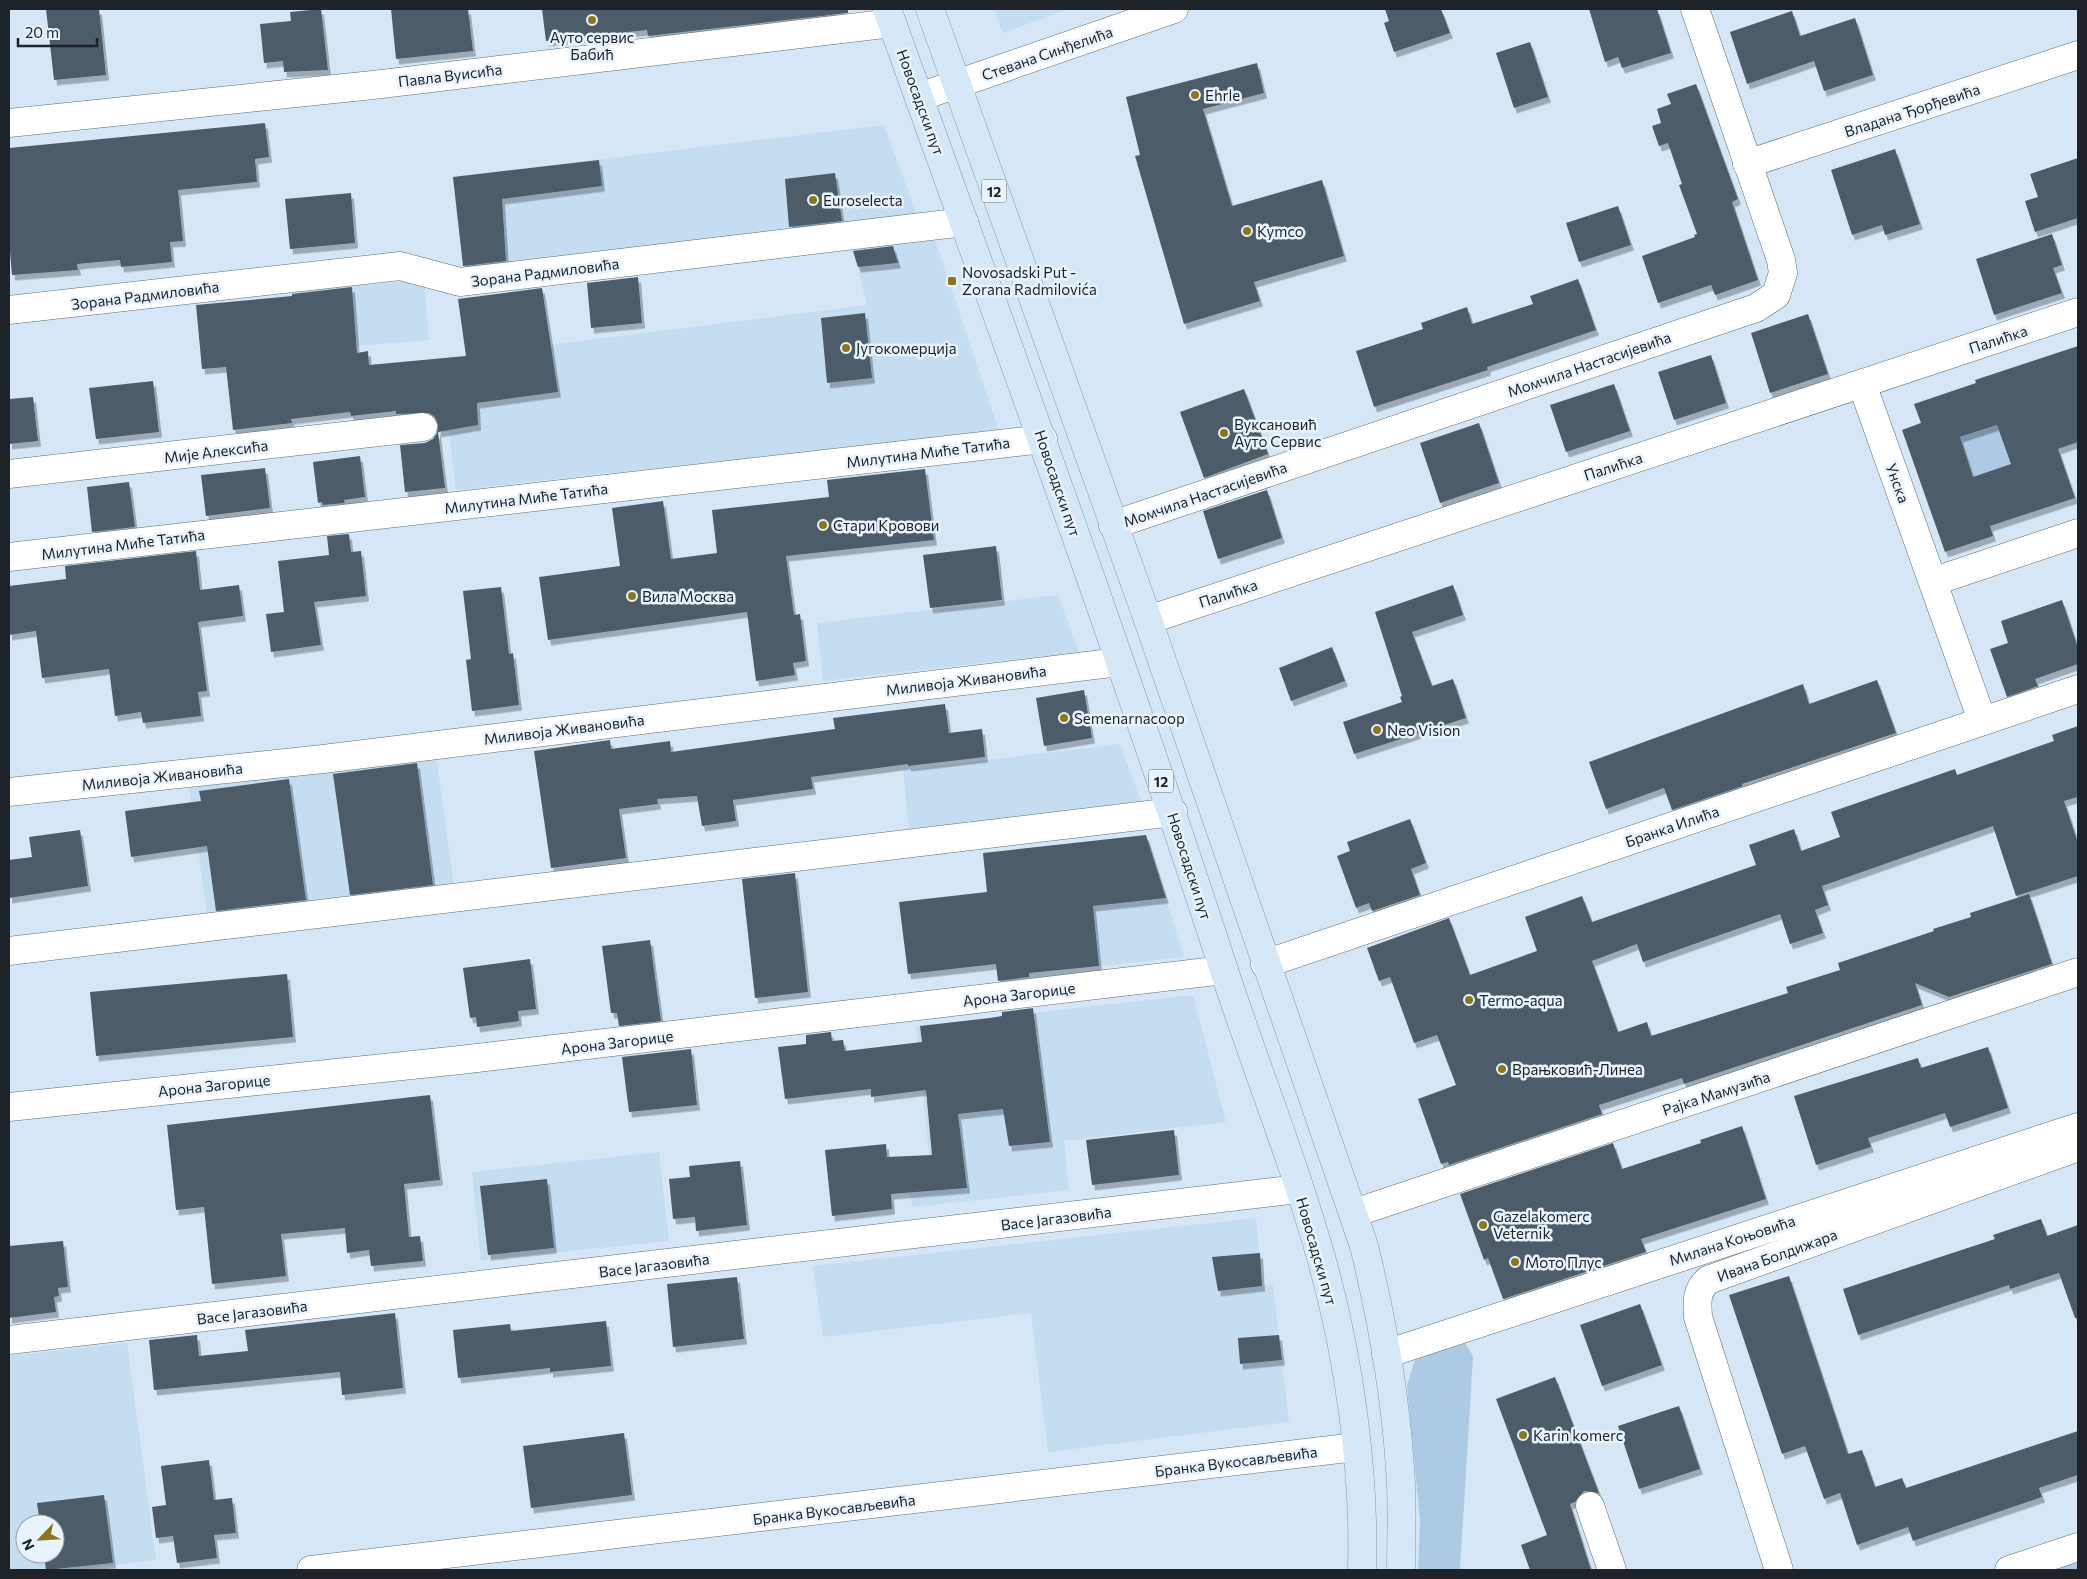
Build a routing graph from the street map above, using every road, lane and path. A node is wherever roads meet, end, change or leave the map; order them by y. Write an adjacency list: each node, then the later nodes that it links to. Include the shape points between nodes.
1 (930, 9): 6 (main road, 12)
2 (1174, 9): 6 (street, Стевана Синђелића)
3 (1695, 9): 9 (street, Момчила Настасијевића)
4 (889, 16): 7 (main road, Новосадски пут / 12); 8 (street, Павла Вуисића, via 373,84)
5 (2078, 55): 9 (street, Владана Ђорђевића)
6 (956, 85): 7 (street, Стевана Синђелића); 17 (main road, 12)
7 (920, 97): 10 (main road, Новосадски пут / 12)
8 (9, 123)
9 (1747, 164): 17 (street, Момчила Настасијевића, via 1782,260 1781,283 1768,303)
10 (964, 222): 11 (street, Зорана Радмиловића, via 460,282 400,266); 15 (main road, Новосадски пут / 12)
11 (9, 310)
12 (2078, 312): 13 (street, Палићка)
13 (1862, 384): 20 (street, Унска); 21 (street, Палићка)
14 (422, 427): 16 (street, Мије Алексића)
15 (1043, 439): 19 (street, Милутина Миће Татића); 22 (main road, Новосадски пут / 12)
16 (9, 474)
17 (1113, 525): 21 (main road, 12)
18 (2078, 533): 20 (street)
19 (9, 557)
20 (1934, 581): 24 (street, Унска)
21 (1148, 620): 28 (main road, 12)
22 (1119, 662): 25 (street, Миливоја Живановића, via 323,759); 26 (main road, Новосадски пут / 12)
23 (2078, 689): 24 (street, Бранка Илића)
24 (1982, 720): 28 (street, Бранка Илића)
25 (9, 792)
26 (1173, 812): 27 (street); 29 (main road, Новосадски пут / 12)
27 (9, 951)
28 (1265, 964): 35 (main road, 12)
29 (1224, 970): 31 (street, Арона Загорице, via 460,1060); 34 (main road, Новосадски пут / 12)
30 (2078, 972): 35 (street, Рајка Мамузића)
31 (9, 1107)
32 (2078, 1127): 37 (street, Милана Коњовића)
33 (2078, 1147): 45 (street, Ивана Болдижара, via 1708,1280 1700,1288 1696,1299 1698,1317)
34 (1299, 1189): 36 (street, Васе Јагазовића); 38 (main road, Новосадски пут / 12, via 1323,1263 1345,1363)
35 (1354, 1213): 37 (main road, 12, via 1371,1273)
36 (9, 1340)
37 (1386, 1354): 43 (main road, 12, via 1400,1469)
38 (1356, 1447): 41 (street, Бранка Вукосављевића); 42 (main road, Новосадски пут / 12, via 1364,1520)
39 (1590, 1506): 44 (street)
40 (2078, 1546): 46 (street)
41 (311, 1570)
42 (1362, 1570)
43 (1401, 1570)
44 (1612, 1570)
45 (1779, 1570)
46 (2009, 1570)

